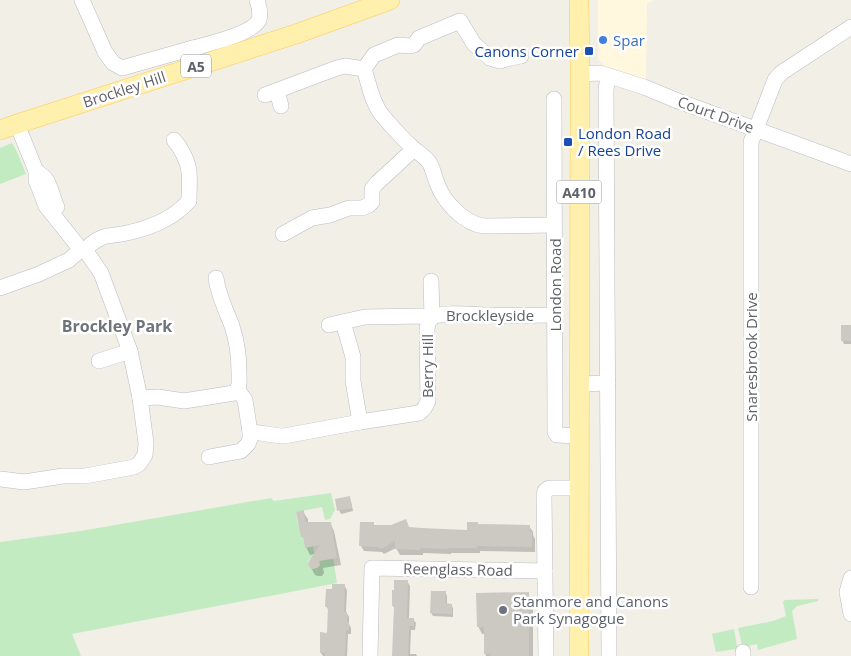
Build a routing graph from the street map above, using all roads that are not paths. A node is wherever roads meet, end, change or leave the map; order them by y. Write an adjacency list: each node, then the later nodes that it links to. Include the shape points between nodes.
1 (82, 0): 7 (street, via 105,52 113,63 122,68)
2 (257, 0): 7 (street, via 259,19 254,27)
3 (390, 0): 7 (main road, Brockley Hill / A5, via 296,34)
4 (578, 0): 9 (main road, London Road / A410)
5 (851, 27): 14 (street, Snaresbrook Drive, via 782,72)
6 (521, 56): 8 (street, via 500,61 490,58 474,44 460,20 419,38 414,45 398,45 374,54)
7 (196, 57): 13 (main road, Brockley Hill / A5)
8 (364, 68): 11 (street, via 336,68 271,93); 16 (street, via 381,115)
9 (580, 74): 10 (street, Court Drive); 12 (main road, London Road / A410)
10 (608, 76): 14 (street, Court Drive); 28 (street)
11 (281, 106)
12 (579, 110): 18 (street, London Road, via 554,105); 29 (main road, London Road / A410)
13 (9, 127): 20 (street, via 36,170 36,180 46,206)
14 (756, 128): 17 (street, Court Drive); 40 (street, Snaresbrook Drive, via 751,142)
15 (174, 140): 20 (street, via 190,175 189,201 157,223 133,232 106,235)
16 (414, 149): 18 (street, via 430,164 437,185 451,206 471,223 484,226); 19 (street, via 372,189 372,202 369,204 312,218)
17 (851, 164)
18 (554, 225): 24 (street, London Road)
19 (284, 234)
20 (83, 248): 23 (street, via 69,260); 26 (street, via 101,273)
21 (216, 278): 30 (street, via 240,355)
22 (431, 281): 25 (street, Brockleyside)
23 (0, 288)
24 (555, 315): 25 (street, Brockleyside, via 462,314); 34 (street, London Road, via 555,432 557,435)
25 (431, 318): 32 (street, Berry Hill, via 427,328 428,401 425,408 419,413); 32 (street, via 365,316 343,322 353,357 352,381)
26 (130, 351): 27 (street); 31 (street)
27 (100, 361)
28 (608, 383): 29 (street); 45 (street)
29 (580, 384): 34 (main road, London Road / A410)
30 (238, 390): 31 (street, via 184,401); 33 (street, via 244,400)
31 (140, 398): 36 (street, via 146,449 139,464 84,476 24,482)
32 (360, 422): 33 (street, Berry Hill, via 284,436)
33 (250, 432): 35 (street, via 250,440 241,450)
34 (580, 436): 37 (main road, London Road / A410)
35 (209, 457)
36 (2, 475)
37 (580, 488): 38 (street, via 549,488 545,491); 44 (main road, London Road / A410)
38 (545, 571): 42 (street, Reenglass Road, via 372,568); 43 (street)
39 (851, 578): 41 (street, via 847,592)
40 (751, 588)
41 (851, 614)
42 (370, 656)
43 (546, 656)
44 (579, 656)
45 (609, 656)

